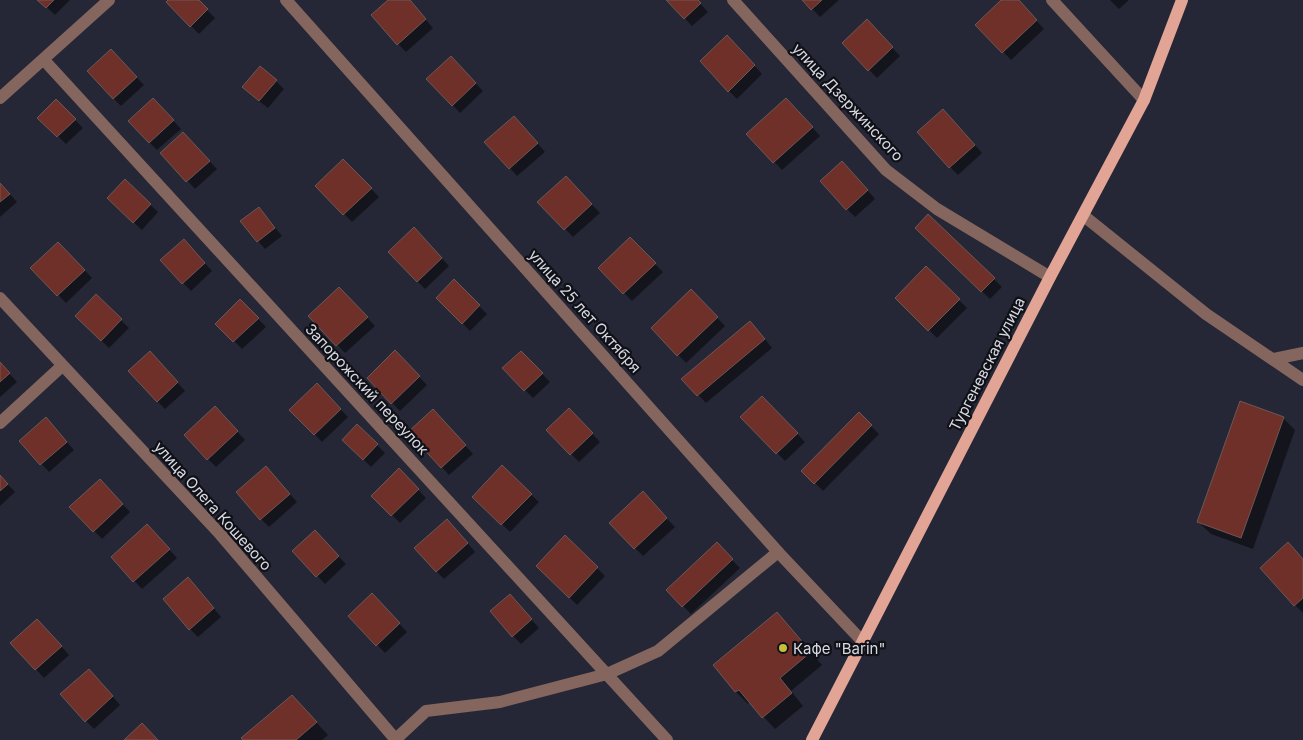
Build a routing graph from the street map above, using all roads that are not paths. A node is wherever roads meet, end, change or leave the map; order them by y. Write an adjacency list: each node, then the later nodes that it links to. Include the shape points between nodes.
1 (109, 0): 6 (street)
2 (286, 0): 17 (street, улица 25 лет Октября)
3 (733, 0): 10 (street, улица Дзержинского, via 886,170 938,208)
4 (1052, 0): 8 (street)
5 (1182, 0): 8 (main road, Тургеневская улица)
6 (44, 60): 7 (street); 19 (street, Запорожский переулок)
7 (0, 98)
8 (1144, 100): 9 (main road, Тургеневская улица)
9 (1084, 216): 10 (main road, Тургеневская улица); 13 (street, via 1206,314)
10 (1050, 277): 18 (main road, Тургеневская улица)
11 (0, 298): 14 (street, улица Олега Кошевого)
12 (1303, 354): 13 (street)
13 (1274, 359): 15 (street)
14 (62, 366): 16 (street); 20 (street, улица Олега Кошевого, via 220,534)
15 (1303, 380)
16 (0, 424)
17 (778, 552): 18 (street, улица 25 лет Октября); 19 (street, via 658,651)
18 (863, 642): 22 (main road, Тургеневская улица)
19 (607, 674): 20 (street, via 500,702 426,711); 21 (street, Запорожский переулок)
20 (396, 740)
21 (666, 740)
22 (812, 740)

